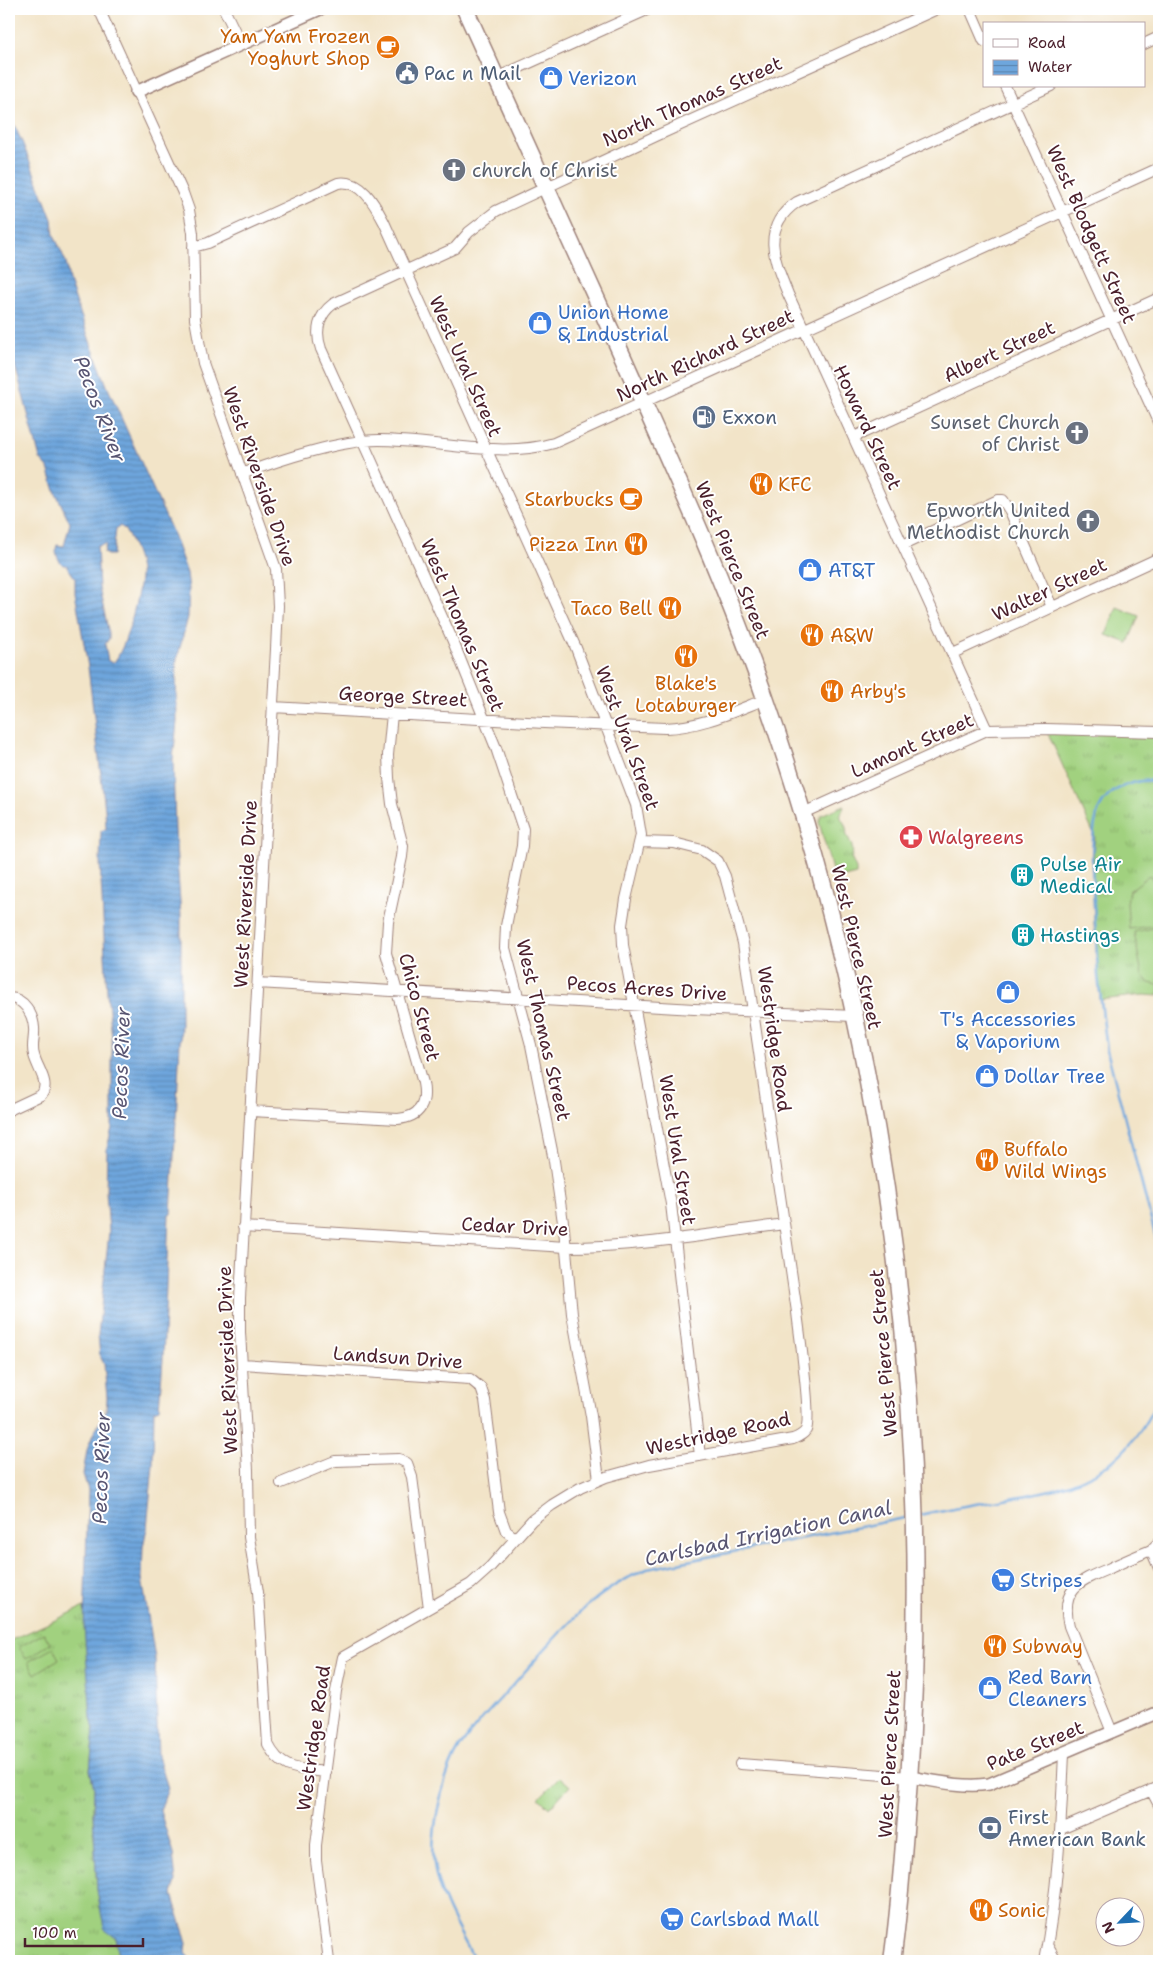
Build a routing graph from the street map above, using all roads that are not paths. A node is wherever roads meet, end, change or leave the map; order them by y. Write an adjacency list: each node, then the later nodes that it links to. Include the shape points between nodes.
1 (99, 9): 15 (street, West Riverside Drive)
2 (224, 9): 11 (street)
3 (320, 9): 11 (street)
4 (464, 9): 12 (highway, West Pierce Street)
5 (649, 9): 12 (street)
6 (937, 9): 18 (street, North Thomas Street)
7 (970, 9): 9 (street)
8 (1159, 37): 10 (street)
9 (983, 39)
10 (1146, 43)
11 (241, 44): 15 (street)
12 (496, 78): 18 (highway, West Pierce Street)
13 (1006, 88): 16 (street, West Blodgett Street)
14 (1047, 88): 16 (street, Howard Street)
15 (136, 92): 20 (street, West Riverside Drive, via 182,193 192,221)
16 (1013, 103): 19 (street, West Blodgett Street); 24 (street, Howard Street, via 806,197 785,212 773,234 774,256)
17 (1159, 168): 19 (street, North Richard Street)
18 (546, 187): 21 (street, North Thomas Street, via 496,211 455,248); 26 (highway, West Pierce Street)
19 (1062, 212): 23 (street, West Blodgett Street); 24 (street, North Richard Street)
20 (193, 247): 21 (street, West Ural Street, via 208,244 338,183 349,183 360,188 373,204); 31 (street, West Riverside Drive, via 195,319 203,363)
21 (405, 272): 25 (street, North Thomas Street, via 327,309 317,333); 30 (street, West Ural Street)
22 (1159, 298): 23 (street, Albert Street)
23 (1111, 319): 27 (street, West Blodgett Street); 28 (street, Albert Street)
24 (804, 329): 26 (street, North Richard Street); 28 (street, Howard Street)
25 (324, 356): 29 (street, West Thomas Street)
26 (643, 403): 30 (street, North Richard Street, via 547,445 523,449); 36 (highway, West Pierce Street, via 702,531)
27 (1159, 424)
28 (854, 436): 32 (street, Howard Street)
29 (364, 442): 30 (street, North Richard Street, via 378,440); 31 (street, North Richard Street, via 334,446); 39 (street, West Thomas Street)
30 (484, 448): 40 (street, West Ural Street, via 576,648)
31 (242, 474): 37 (street, West Riverside Drive, via 276,569 278,606)
32 (903, 545): 34 (street, via 1003,500); 35 (street, Howard Street)
33 (1159, 558): 34 (street, Walter Street)
34 (1052, 607): 35 (street, Walter Street)
35 (953, 653): 41 (street, Howard Street)
36 (766, 699): 40 (street, George Street, via 684,727); 43 (highway, West Pierce Street)
37 (273, 707): 38 (street, George Street); 45 (street, West Riverside Drive)
38 (392, 714): 39 (street, George Street); 46 (street, Chico Street, via 389,778 403,846 388,922 386,953)
39 (484, 719): 40 (street, George Street); 48 (street, West Thomas Street, via 523,829 504,940)
40 (605, 725): 44 (street, West Ural Street, via 636,805 641,826)
41 (987, 730): 42 (street, Lamont Street); 43 (street, Lamont Street)
42 (1159, 732)
43 (803, 813): 51 (highway, West Pierce Street)
44 (640, 842): 49 (street, West Ural Street, via 626,899 622,933); 50 (street, Westridge Road, via 689,846 707,852 718,861 743,944)
45 (258, 983): 46 (street, Pecos Acres Drive); 53 (street, West Riverside Drive)
46 (397, 991): 48 (street, Pecos Acres Drive); 53 (street, Chico Street, via 424,1092 423,1103 415,1114 398,1119)
47 (9, 998): 52 (street, via 23,1002 27,1008 34,1026 33,1052 45,1090)
48 (517, 998): 49 (street, Pecos Acres Drive); 57 (street, West Thomas Street, via 538,1073 560,1192)
49 (635, 1006): 50 (street, Pecos Acres Drive); 56 (street, West Ural Street)
50 (753, 1012): 51 (street, Pecos Acres Drive); 54 (street, Westridge Road)
51 (854, 1016): 71 (highway, West Pierce Street, via 892,1230 908,1390 914,1530)
52 (9, 1110)
53 (251, 1111): 55 (street, West Riverside Drive)
54 (784, 1224): 56 (street, Cedar Drive); 59 (street, Westridge Road, via 804,1369 805,1431 793,1439)
55 (243, 1227): 57 (street, Cedar Drive); 58 (street, West Riverside Drive)
56 (675, 1239): 57 (street, Cedar Drive, via 622,1246); 59 (street, West Ural Street)
57 (566, 1247): 60 (street, West Thomas Street, via 572,1314)
58 (242, 1364): 62 (street, Landsun Drive, via 470,1379 481,1388 485,1400 499,1512 506,1531); 70 (street, West Riverside Drive, via 249,1537 258,1592 268,1744 284,1764)
59 (700, 1456): 60 (street, Westridge Road, via 649,1465)
60 (599, 1480): 62 (street, Westridge Road, via 552,1505)
61 (282, 1483): 65 (street, via 335,1461 399,1459 407,1463 412,1477)
62 (515, 1538): 65 (street, Westridge Road, via 481,1576)
63 (1155, 1546): 64 (street); 67 (street, via 1088,1577 1076,1585 1066,1604 1068,1626)
64 (1159, 1568)
65 (429, 1608): 70 (street, Westridge Road, via 343,1657)
66 (1159, 1712): 67 (street, Pate Street)
67 (1112, 1732): 68 (street, Pate Street)
68 (1064, 1753): 71 (street, Pate Street, via 977,1786); 74 (street)
69 (740, 1764): 71 (street, Pate Street)
70 (326, 1772): 76 (street, Westridge Road, via 316,1861)
71 (910, 1777): 77 (highway, West Pierce Street)
72 (1155, 1789): 73 (street); 74 (street)
73 (1159, 1805)
74 (1061, 1829): 75 (street)
75 (1048, 1945): 78 (street); 79 (street)
76 (329, 1961)
77 (892, 1961)
78 (1044, 1961)
79 (1056, 1961)

